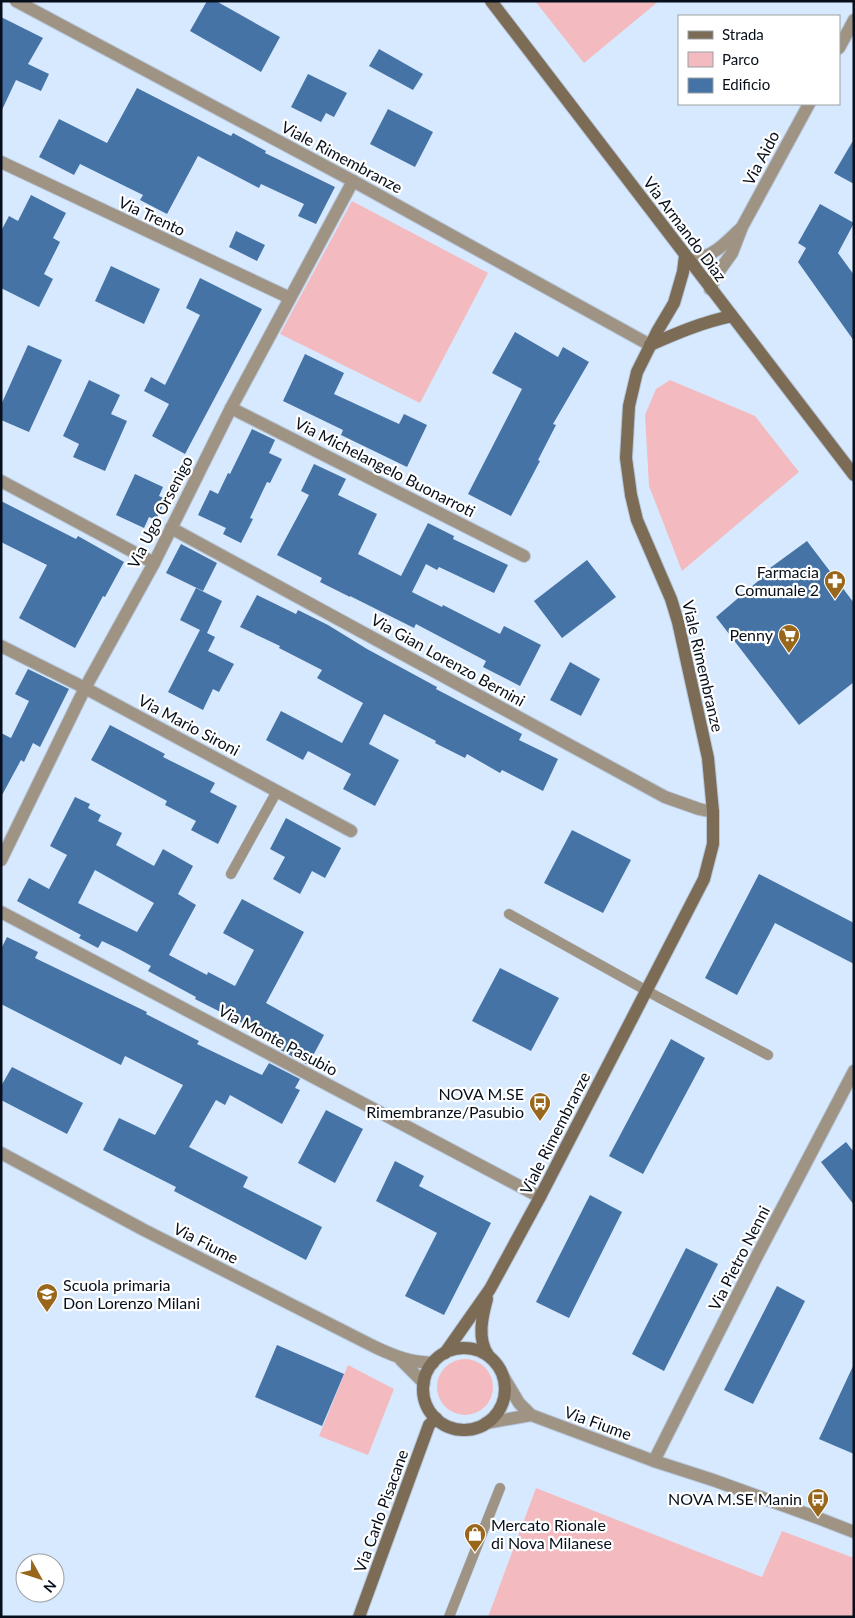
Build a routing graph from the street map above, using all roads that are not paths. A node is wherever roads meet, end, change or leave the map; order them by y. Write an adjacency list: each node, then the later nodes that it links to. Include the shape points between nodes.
1 (16, 1): 7 (street, Viale Rimembranze)
2 (491, 1): 9 (street, Via Armando Diaz)
3 (854, 20): 4 (street)
4 (840, 46)
5 (808, 105): 8 (street, Via Aido)
6 (1, 162): 11 (street, Via Trento)
7 (353, 181): 11 (street, Via Ugo Orsenigo); 13 (street, Viale Rimembranze)
8 (742, 227): 9 (street, Via Aido, via 708,256 692,260); 10 (street, Via Aido, via 738,242)
9 (685, 256): 10 (street, Via Armando Diaz); 13 (street, Viale Rimembranze, via 674,303)
10 (710, 289): 12 (street, Via Armando Diaz)
11 (290, 298): 14 (street, Via Ugo Orsenigo)
12 (732, 316): 13 (street, via 684,330); 15 (street, Via Armando Diaz)
13 (650, 345): 23 (street, Viale Rimembranze, via 638,372 629,406 628,476 637,520 678,622 708,758)
14 (231, 408): 17 (street, Via Ugo Orsenigo); 18 (street, Via Michelangelo Buonarroti)
15 (854, 475)
16 (1, 481): 19 (street)
17 (171, 528): 19 (street, Via Ugo Orsenigo); 23 (street, Via Gian Lorenzo Bernini, via 665,797)
18 (524, 556)
19 (154, 563): 21 (street, Via Ugo Orsenigo)
20 (1, 646): 21 (street, Via Mario Sironi)
21 (85, 688): 22 (street, Via Mario Sironi); 25 (street, Via Ugo Orsenigo)
22 (277, 791): 24 (street, Via Mario Sironi); 26 (lane)
23 (713, 812): 29 (street, Viale Rimembranze, via 713,844 704,879)
24 (350, 831)
25 (1, 860)
26 (232, 874)
27 (1, 912): 33 (street, Via Monte Pasubio)
28 (509, 914): 29 (lane)
29 (646, 990): 30 (lane); 33 (street, Viale Rimembranze)
30 (768, 1055)
31 (854, 1071): 44 (street, Via Pietro Nenni)
32 (1, 1153): 37 (street, Via Fiume, via 144,1230)
33 (540, 1198): 34 (street, Viale Rimembranze)
34 (490, 1289): 35 (street, Viale Rimembranze); 36 (street, Viale Rimembranze, via 481,1336)
35 (445, 1353): 36 (street, via 464,1348); 38 (street)
36 (488, 1355): 39 (street)
37 (399, 1358): 38 (street, Via Fiume); 40 (street, Via Fiume)
38 (433, 1363): 40 (street)
39 (503, 1376): 41 (street); 43 (street, via 502,1404)
40 (424, 1383): 42 (street, via 426,1403)
41 (531, 1415): 43 (street); 44 (street, Via Fiume)
42 (436, 1418): 43 (street, via 460,1429); 47 (street, Via Carlo Pisacane, via 429,1425)
43 (486, 1423)
44 (654, 1461): 46 (street, Via Fiume)
45 (500, 1488): 48 (lane)
46 (854, 1532)
47 (359, 1617)
48 (449, 1617)

